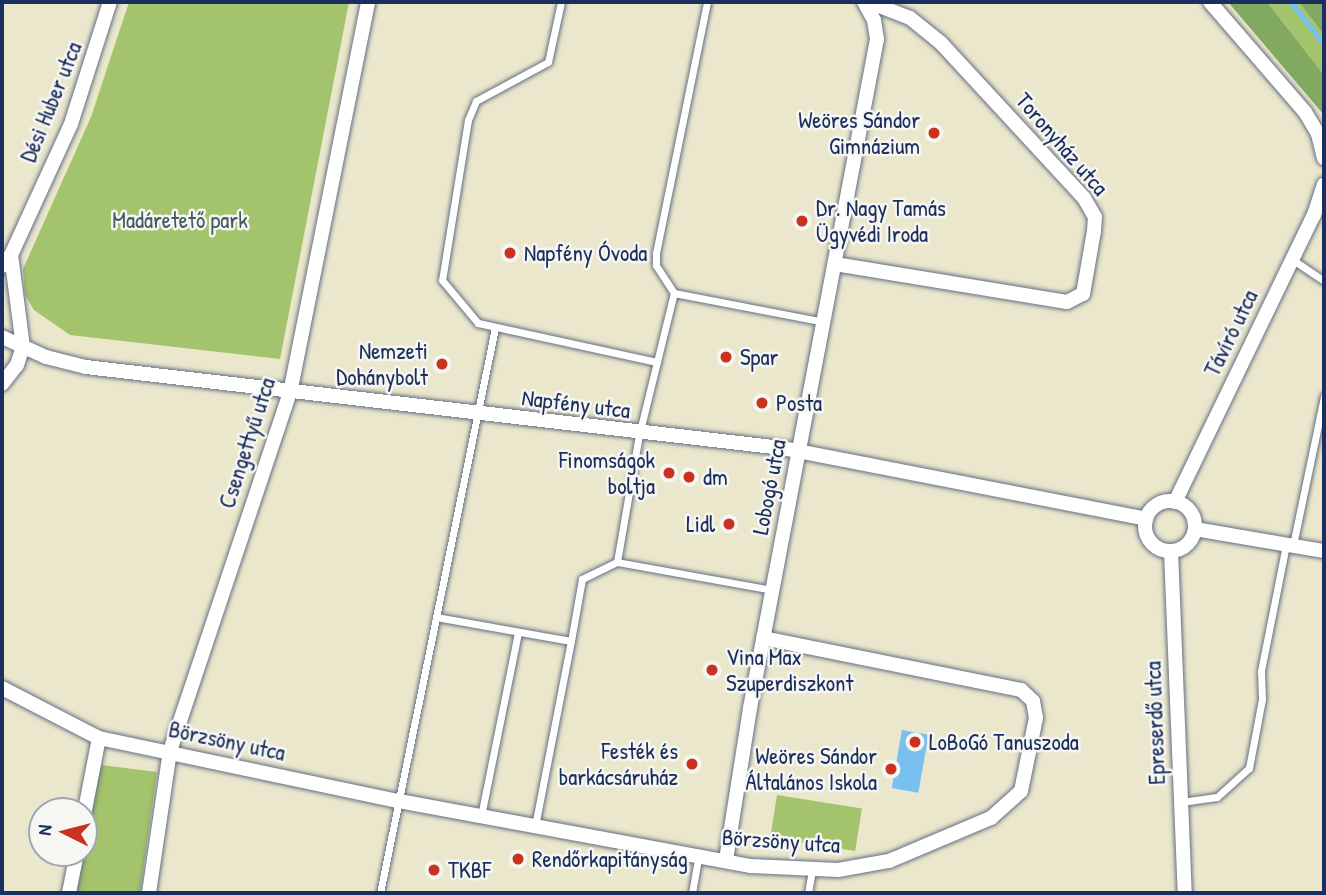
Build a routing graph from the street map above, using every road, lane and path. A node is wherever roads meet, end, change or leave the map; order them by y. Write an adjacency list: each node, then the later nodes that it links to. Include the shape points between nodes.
1 (110, 2): 10 (street, Dési Huber utca, via 71,124)
2 (368, 2): 20 (street, Csengettyű utca)
3 (561, 2): 15 (lane, via 548,62 485,94 476,101 468,120 442,280 478,323)
4 (707, 2): 13 (lane, via 656,253 656,265)
5 (866, 2): 11 (street, Lobogó utca, via 877,39); 11 (street, Toronyház utca, via 910,18 941,43 1084,198 1094,217 1094,231 1083,294 1067,302)
6 (1210, 2): 7 (street, via 1304,112 1318,134)
7 (1324, 158)
8 (1324, 184): 9 (street, Távíró utca)
9 (1293, 259): 12 (lane); 25 (street, Távíró utca)
10 (6, 260): 17 (street, Dési Huber utca)
11 (835, 264): 14 (street, Lobogó utca)
12 (1324, 281)
13 (674, 293): 14 (lane); 18 (lane)
14 (824, 322): 24 (street, Lobogó utca)
15 (495, 328): 18 (lane); 22 (lane)
16 (2, 337): 17 (street, Napfény utca)
17 (23, 347): 19 (street, via 18,365); 20 (street, Napfény utca, via 86,367)
18 (657, 362): 23 (lane)
19 (2, 384)
20 (290, 393): 22 (street, Napfény utca); 39 (street, Csengettyű utca)
21 (1324, 396): 28 (lane)
22 (480, 416): 23 (street, Napfény utca); 33 (lane)
23 (639, 435): 24 (street, Napfény utca); 31 (lane)
24 (799, 450): 26 (street, Napfény utca); 32 (street, Lobogó utca)
25 (1175, 502): 26 (street, via 1157,505); 27 (street, via 1190,511)
26 (1146, 519): 29 (street, via 1150,541)
27 (1195, 529): 28 (street); 29 (street, via 1185,546)
28 (1290, 545): 30 (street); 42 (lane, via 1261,671 1262,699 1249,768 1217,797)
29 (1171, 551): 42 (street, Epreserdő utca)
30 (1324, 551)
31 (617, 562): 32 (lane); 36 (lane, via 582,579)
32 (772, 590): 35 (street, Lobogó utca)
33 (436, 617): 34 (lane); 41 (lane)
34 (518, 632): 36 (lane); 43 (lane)
35 (763, 638): 46 (street, Lobogó utca); 48 (street, Börzsöny utca, via 1010,685 1033,701 1036,718 1021,791 991,818 889,861)
36 (571, 641): 44 (lane)
37 (2, 688): 38 (street, Börzsöny utca)
38 (99, 738): 39 (street, Börzsöny utca); 40 (street)
39 (170, 751): 41 (street, Börzsöny utca); 50 (street, Csengettyű utca)
40 (88, 797)
41 (399, 801): 43 (street, Börzsöny utca); 51 (lane)
42 (1180, 802): 54 (street, Epreserdő utca)
43 (481, 816): 44 (street, Börzsöny utca)
44 (535, 827): 45 (street, Börzsöny utca)
45 (698, 858): 46 (street, Börzsöny utca); 52 (lane)
46 (726, 860): 48 (street, Börzsöny utca)
47 (74, 867): 49 (street)
48 (812, 870): 53 (lane)
49 (69, 893)
50 (149, 893)
51 (380, 893)
52 (692, 893)
53 (808, 893)
54 (1185, 893)

